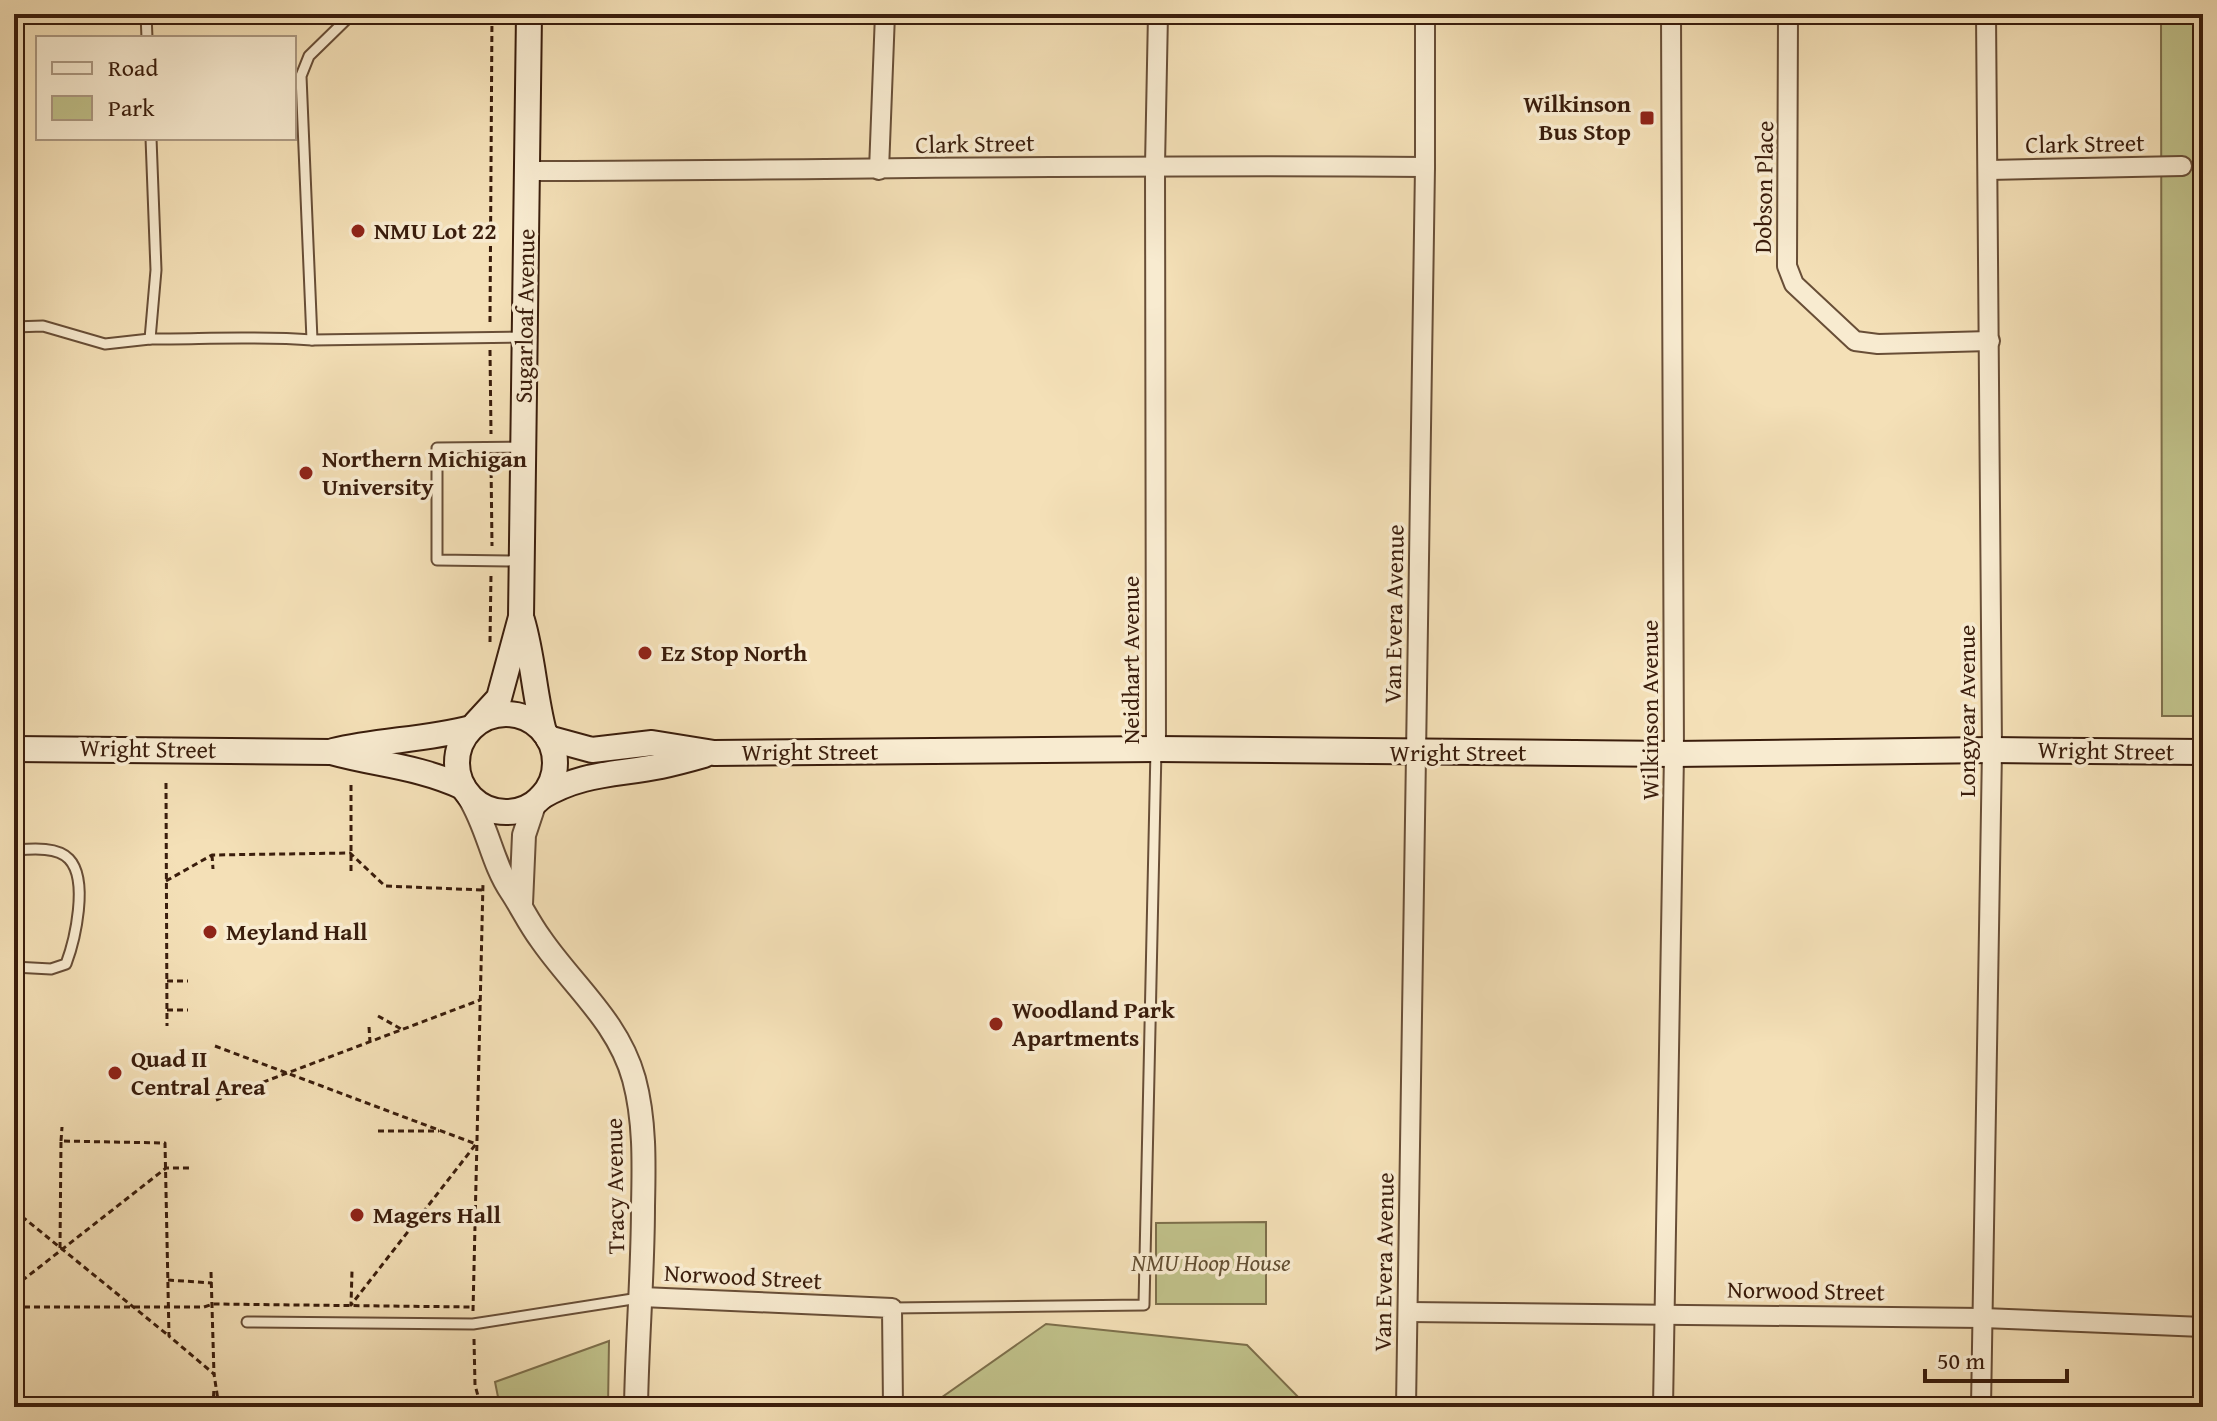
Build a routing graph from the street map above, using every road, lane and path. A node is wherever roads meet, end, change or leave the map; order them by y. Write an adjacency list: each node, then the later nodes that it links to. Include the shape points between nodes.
1 (146, 14): 10 (lane)
2 (352, 14): 21 (lane, via 309,56 301,76)
3 (529, 14): 17 (main road, Sugarloaf Avenue)
4 (885, 14): 15 (street)
5 (1158, 14): 12 (street, Neidhart Avenue)
6 (1425, 14): 14 (street, Van Evera Avenue)
7 (1671, 14): 35 (street, Wilkinson Avenue)
8 (1788, 14): 22 (street, Dobson Place, via 1787,266 1794,284 1855,341)
9 (1986, 14): 16 (street, Longyear Avenue)
10 (147, 36)
11 (151, 140): 20 (lane, via 156,270)
12 (1155, 165): 14 (street, Clark Street); 15 (street, Clark Street); 29 (street, Neidhart Avenue)
13 (2182, 166): 16 (street, Clark Street)
14 (1425, 167): 34 (street, Van Evera Avenue)
15 (879, 170): 17 (street, Clark Street)
16 (1989, 170): 22 (street, Longyear Avenue)
17 (527, 171): 19 (main road, Sugarloaf Avenue)
18 (14, 327): 20 (lane, via 43,326 105,344)
19 (525, 337): 21 (lane); 23 (main road, Sugarloaf Avenue)
20 (150, 339): 21 (lane)
21 (312, 340)
22 (1990, 341): 30 (street, Longyear Avenue)
23 (524, 447): 24 (main road, Sugarloaf Avenue); 24 (lane, via 437,448 437,560)
24 (522, 561): 25 (main road, Sugarloaf Avenue)
25 (521, 617): 26 (main road, Sugarloaf Avenue, via 499,698); 27 (main road, Sugarloaf Avenue)
26 (473, 726): 27 (main road, via 497,714 510,714 532,722); 31 (main road, Wright Street); 38 (main road, via 457,754 456,769)
27 (546, 735): 33 (main road, Wright Street, via 592,750 652,743); 39 (main road, via 555,768)
28 (14, 749): 31 (main road, Wright Street)
29 (1156, 749): 33 (main road, Wright Street); 34 (main road, Wright Street); 80 (lane, Neidhart Avenue)
30 (1992, 750): 32 (main road, Wright Street); 35 (main road, Wright Street); 88 (street, Longyear Avenue)
31 (331, 752): 38 (main road, Wright Street, via 442,777)
32 (2203, 752)
33 (714, 753): 39 (main road, Wright Street, via 569,783)
34 (1416, 753): 35 (main road, Wright Street); 86 (street, Van Evera Avenue)
35 (1674, 754): 87 (street, Wilkinson Avenue)
36 (351, 782): 41 (path)
37 (166, 783): 46 (path)
38 (466, 792): 39 (main road, via 497,812 521,810); 48 (street, Tracy Avenue, via 486,827 501,873)
39 (538, 800): 48 (street, via 524,835)
40 (14, 850): 49 (lane, via 50,851 71,860 79,900 66,964 51,969)
41 (350, 853): 42 (path); 44 (path); 47 (path, via 385,886)
42 (212, 855): 43 (path); 46 (path)
43 (213, 869)
44 (351, 871)
45 (483, 878): 47 (path)
46 (166, 881): 50 (path)
47 (483, 890): 52 (path)
48 (521, 904): 77 (street, Tracy Avenue, via 540,938 612,1029 633,1075 644,1155)
49 (14, 967)
50 (167, 981): 51 (path); 53 (path)
51 (188, 981)
52 (480, 1000): 58 (path); 67 (path)
53 (167, 1010): 54 (path); 56 (path)
54 (188, 1010)
55 (378, 1016): 58 (path)
56 (167, 1026)
57 (369, 1027): 59 (path)
58 (403, 1030): 59 (path)
59 (370, 1042): 61 (path)
60 (215, 1046): 61 (path)
61 (288, 1073): 62 (path); 65 (path)
62 (216, 1100)
63 (62, 1127): 66 (path)
64 (378, 1131): 65 (path)
65 (443, 1131): 67 (path)
66 (61, 1141): 68 (path, via 165,1143); 71 (path)
67 (476, 1144): 79 (path); 84 (path)
68 (166, 1168): 69 (path); 71 (path); 74 (path)
69 (192, 1168)
70 (14, 1210): 71 (path)
71 (60, 1248): 76 (path); 82 (path)
72 (352, 1271): 79 (path)
73 (211, 1272): 75 (path)
74 (167, 1280): 75 (path); 83 (path)
75 (212, 1283): 78 (path)
76 (14, 1287)
77 (642, 1297): 85 (street, Norwood Street); 90 (lane, Norwood Street); 96 (street, Tracy Avenue)
78 (213, 1304): 79 (path); 83 (path); 93 (path)
79 (351, 1305): 84 (path)
80 (1144, 1305): 85 (lane, Norwood Street)
81 (14, 1307): 82 (path)
82 (133, 1307): 83 (path); 92 (path)
83 (167, 1307): 92 (path)
84 (473, 1307): 90 (path)
85 (892, 1308): 97 (street)
86 (1408, 1312): 87 (street, Norwood Street); 98 (street, Van Evera Avenue)
87 (1664, 1314): 88 (street, Norwood Street); 99 (street, Wilkinson Avenue)
88 (1983, 1318): 91 (street, Norwood Street); 100 (street, Longyear Avenue)
89 (247, 1322): 90 (lane, Norwood Street)
90 (473, 1324): 95 (path)
91 (2203, 1327)
92 (169, 1336): 93 (path)
93 (214, 1374): 94 (path)
94 (216, 1407)
95 (481, 1407)
96 (636, 1407)
97 (893, 1407)
98 (1406, 1407)
99 (1663, 1407)
100 (1981, 1407)

